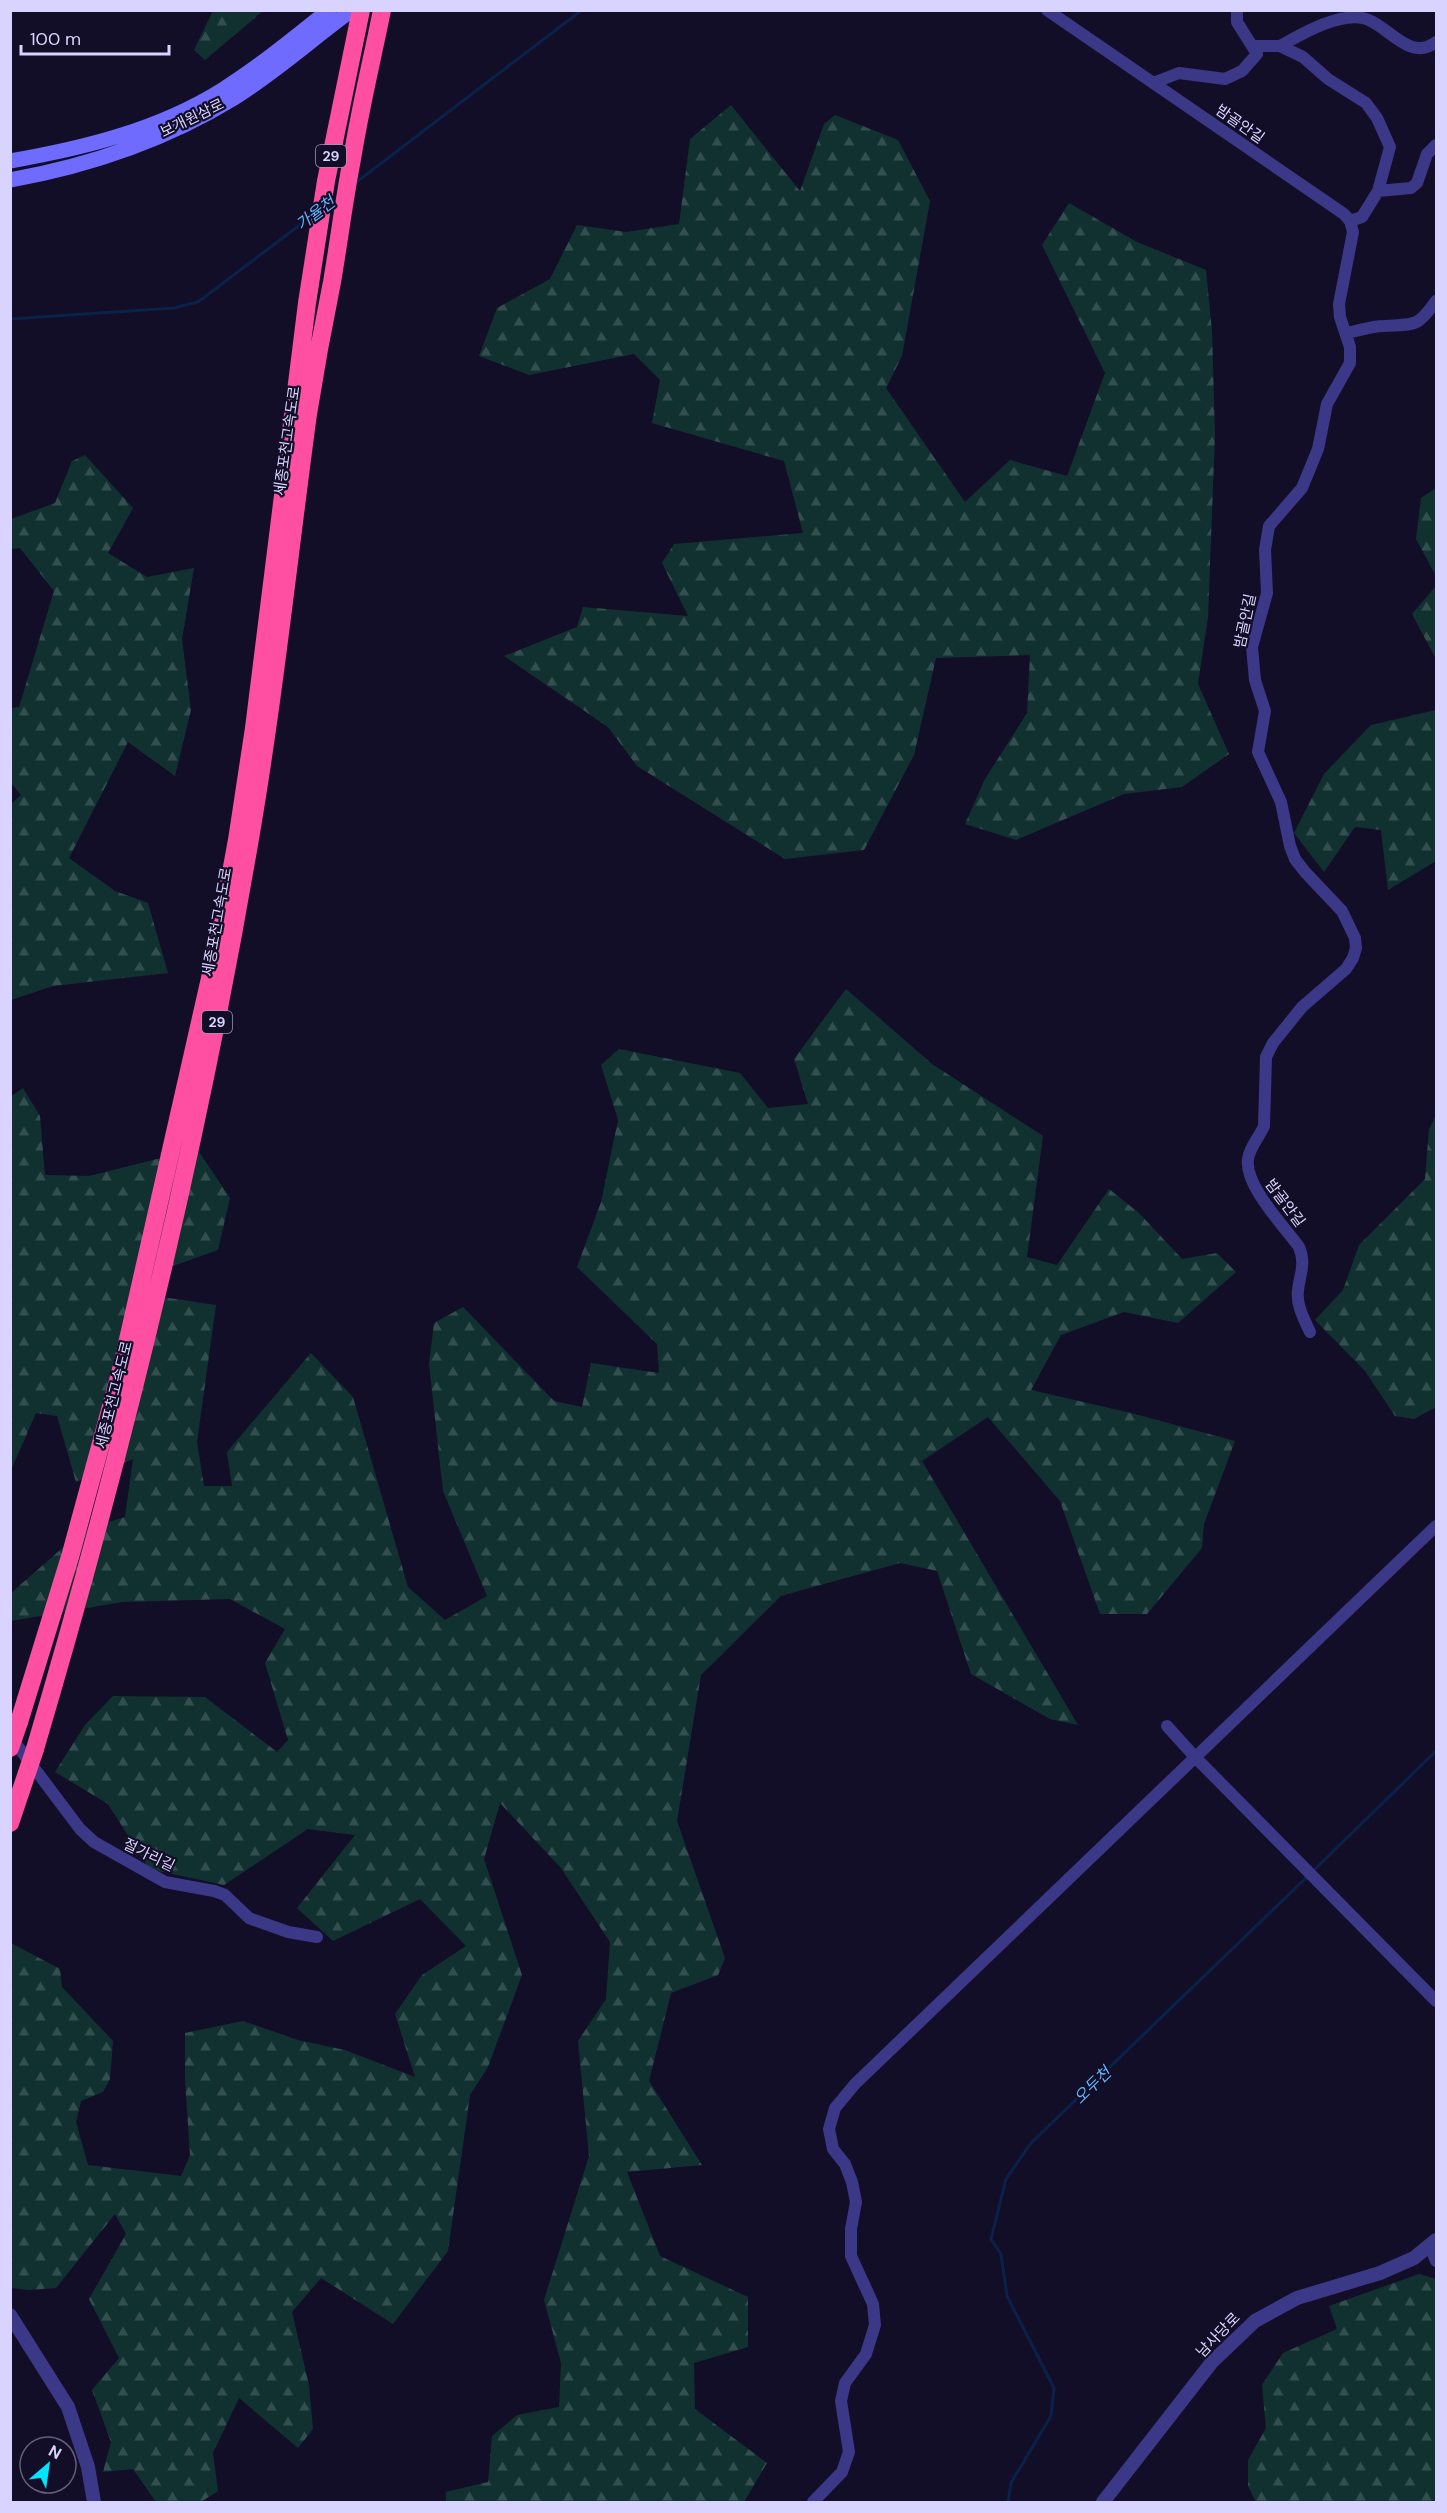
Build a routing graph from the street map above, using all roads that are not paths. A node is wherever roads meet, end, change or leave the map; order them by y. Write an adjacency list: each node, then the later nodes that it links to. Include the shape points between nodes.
1 (329, 10): 12 (main road, 보개원삼로, via 266,60 194,106 95,144)
2 (352, 10): 13 (main road, 보개원삼로, via 262,79 190,121 102,157)
3 (361, 10): 21 (highway, 세종포천고속도로 / 29, via 326,181 307,303 254,728 218,943 122,1366 70,1557)
4 (382, 10): 24 (highway, 세종포천고속도로 / 29, bridge, via 352,155 311,394 248,853 199,1114 119,1449 80,1595)
5 (1047, 10): 10 (street, 밤골안길)
6 (1237, 10): 8 (street, via 1237,22)
7 (1436, 43): 9 (street, via 1424,49 1404,45 1363,18 1332,21)
8 (1252, 46): 9 (street); 10 (street, via 1257,54 1242,72 1225,79 1179,73)
9 (1280, 46): 14 (street, via 1303,57 1328,79 1366,103 1377,118 1390,147)
10 (1154, 83): 15 (street, 밤골안길)
11 (1437, 145): 14 (street, via 1427,154 1412,188)
12 (10, 161)
13 (10, 180)
14 (1378, 190): 15 (street, via 1362,217)
15 (1350, 221): 17 (street, 밤골안길, via 1352,246 1339,304)
16 (1437, 301): 17 (street, via 1424,318 1408,326)
17 (1346, 333): 18 (street, 밤골안길, via 1350,363 1327,404 1311,468 1302,488 1269,526 1266,593 1252,647 1255,681 1265,711 1258,753 1281,802 1290,846 1305,872 1342,911 1355,938 1353,958 1346,969 1302,1007 1273,1043 1266,1058 1264,1126 1248,1158 1247,1170 1253,1184 1303,1255 1299,1306)
18 (1310, 1332)
19 (1437, 1526): 23 (street)
20 (1167, 1726): 23 (street)
21 (15, 1729): 22 (highway, 세종포천고속도로 / 29, bridge); 25 (street, 절가리길, via 80,1829 94,1842 165,1882 214,1891 225,1895 249,1917 288,1932)
22 (10, 1748)
23 (1195, 1757): 26 (street); 31 (street, via 835,2108 829,2130 833,2149 845,2164 856,2202 851,2256 873,2304 875,2325 866,2354 844,2383 841,2401 849,2452 842,2472)
24 (10, 1823)
25 (317, 1937)
26 (1437, 2001)
27 (1433, 2243): 28 (street); 32 (street, 남사당로, via 1414,2258 1380,2273 1297,2298 1255,2321 1212,2362)
28 (1437, 2261)
29 (10, 2315): 30 (street, via 68,2407 88,2467)
30 (94, 2502)
31 (813, 2502)
32 (1103, 2502)

